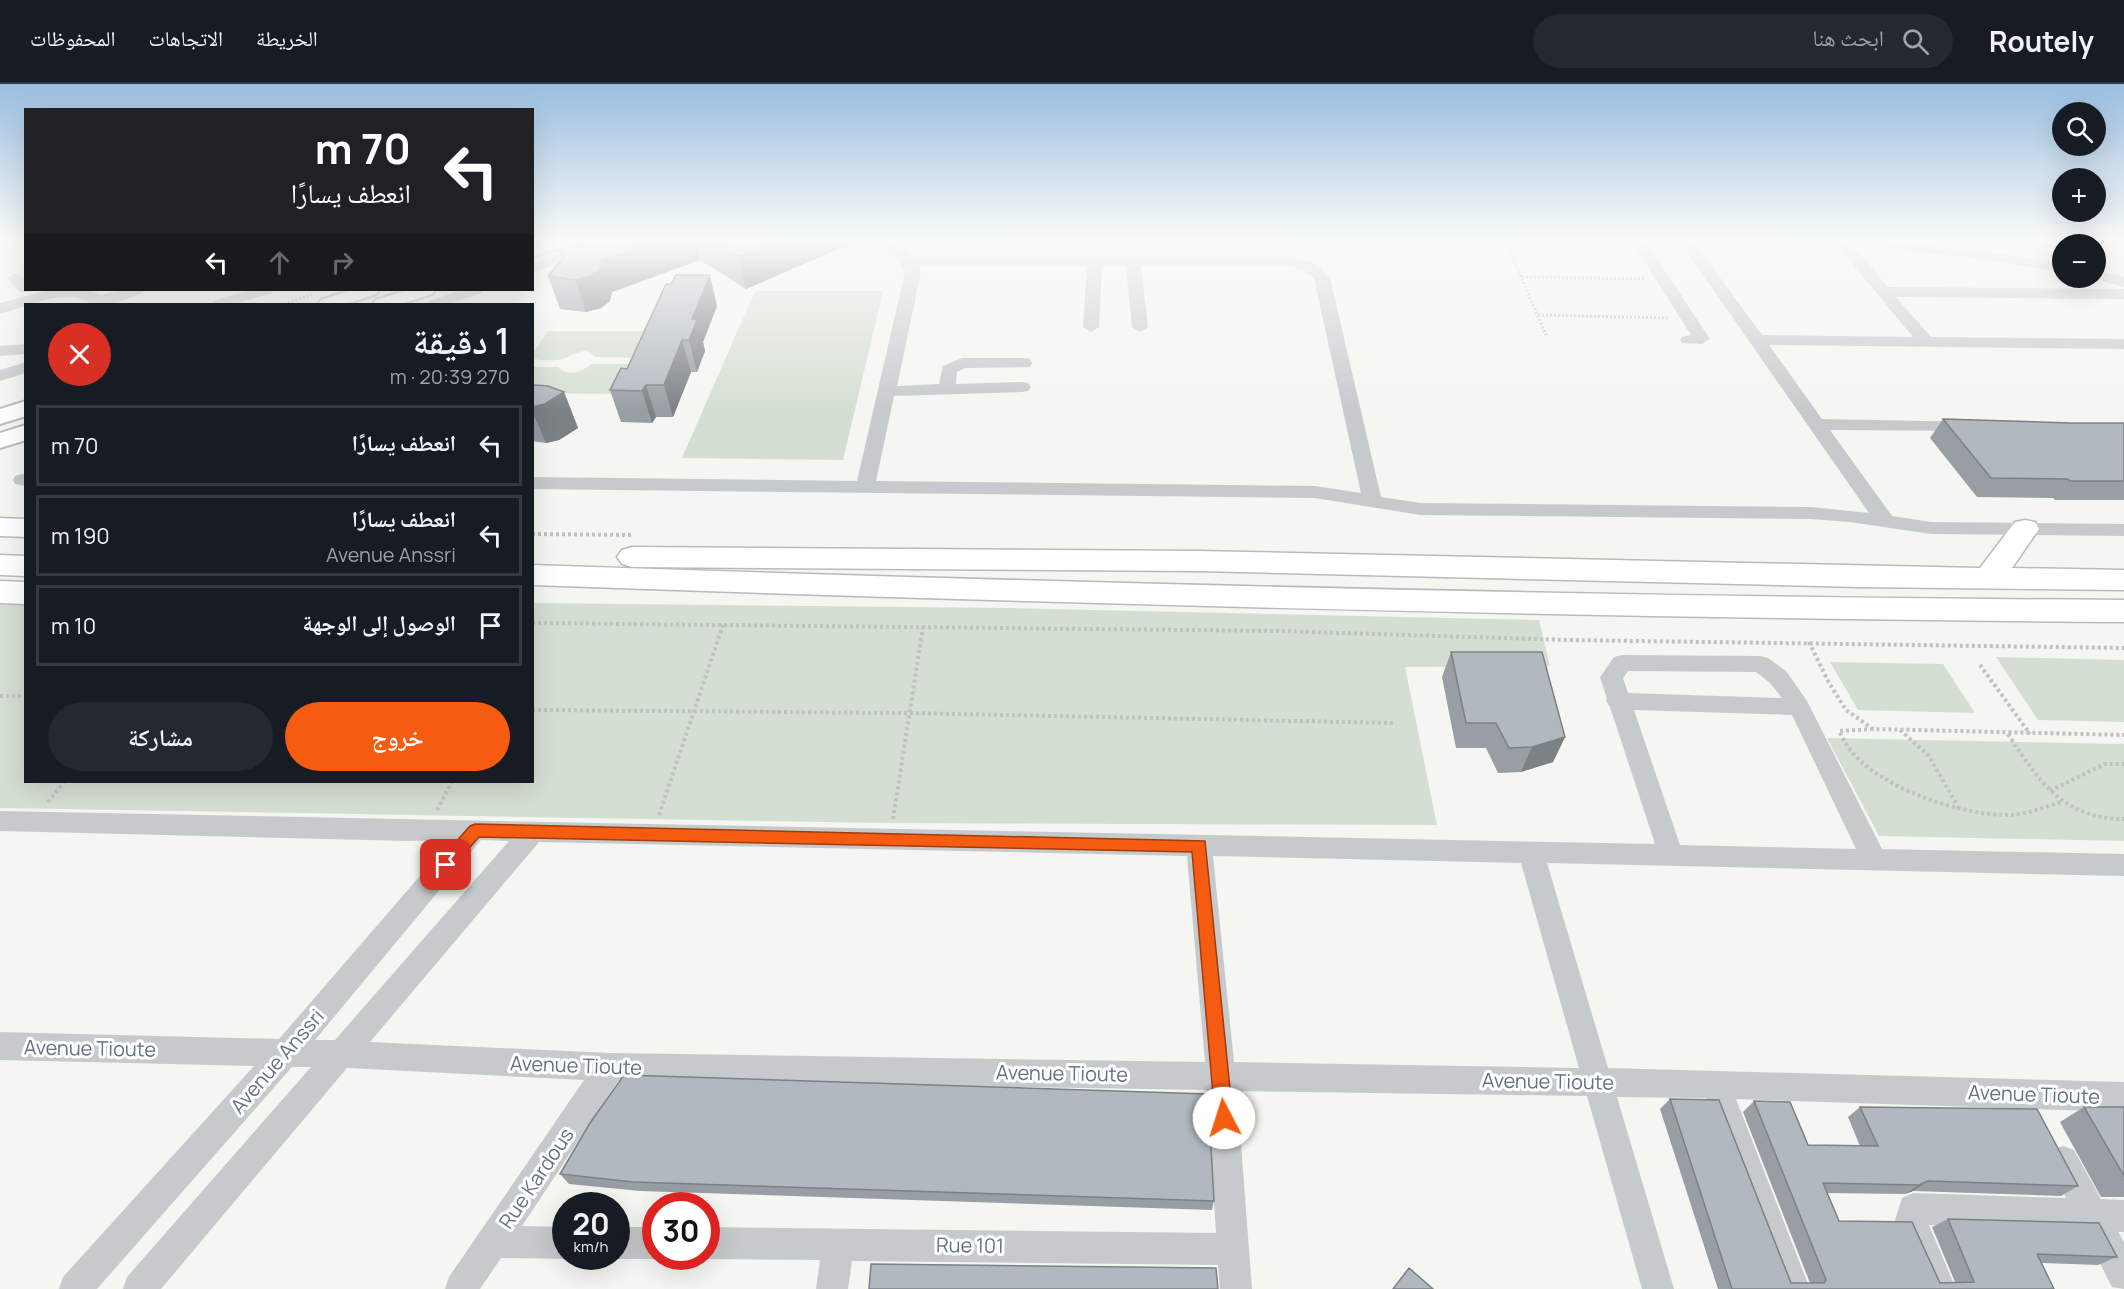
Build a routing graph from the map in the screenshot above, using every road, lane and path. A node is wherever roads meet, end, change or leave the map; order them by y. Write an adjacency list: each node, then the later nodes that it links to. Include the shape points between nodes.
1 (13, 298): 16 (street)
2 (238, 298): 13 (street)
3 (400, 298): 15 (main road)
4 (908, 298): 33 (street)
5 (1093, 298): 19 (street)
6 (1137, 298): 20 (street)
7 (1327, 298): 42 (street)
8 (1531, 298): 17 (path)
9 (1677, 298): 18 (street)
10 (1726, 298): 23 (street)
11 (1889, 298): 24 (street)
12 (322, 299): 14 (path)
13 (222, 303)
14 (292, 303)
15 (386, 303)
16 (0, 309)
17 (1538, 315): 18 (path); 21 (path)
18 (1689, 318): 22 (street, via 1702,339)
19 (1091, 327)
20 (1140, 327)
21 (1546, 335)
22 (1688, 340)
23 (1755, 340): 24 (street); 36 (street)
24 (1926, 342): 25 (street)
25 (2124, 344)
26 (24, 350): 27 (street)
27 (0, 351)
28 (1024, 363): 32 (street, via 962,363 949,370)
29 (24, 368): 30 (street)
30 (0, 375)
31 (1022, 387): 32 (street)
32 (947, 390): 33 (street)
33 (887, 391): 41 (street)
34 (24, 409): 35 (main road)
35 (0, 417)
36 (1818, 424): 37 (street); 43 (street)
37 (1983, 426)
38 (24, 433): 39 (main road)
39 (0, 441)
40 (534, 483): 41 (street)
41 (866, 485): 42 (street, via 1315,492)
42 (1373, 502): 43 (street, via 1420,509 1811,513)
43 (1886, 522): 46 (street, via 1931,528)
44 (0, 527): 45 (highway)
45 (24, 528)
46 (2025, 529): 47 (street); 53 (highway)
47 (2124, 530)
48 (0, 545): 49 (highway)
49 (24, 546)
50 (536, 560): 53 (highway, via 1199,561); 57 (highway, via 1403,602)
51 (0, 565): 52 (highway)
52 (24, 566)
53 (1989, 578): 54 (highway)
54 (2124, 580)
55 (0, 592): 56 (highway)
56 (24, 593)
57 (2124, 611)
58 (534, 624): 59 (path)
59 (723, 625): 60 (path); 69 (path)
60 (923, 627): 61 (path); 70 (path)
61 (1809, 642): 62 (path); 72 (path, via 1846,710)
62 (2124, 648)
63 (1980, 665): 75 (path)
64 (0, 696): 65 (path)
65 (24, 696)
66 (1617, 702): 67 (street); 67 (street, via 1611,677 1622,663 1760,663 1778,674); 91 (street)
67 (1799, 707): 92 (street)
68 (534, 710): 69 (path)
69 (695, 712): 70 (path); 87 (path)
70 (908, 713): 71 (path); 88 (path)
71 (1394, 723)
72 (1874, 729): 73 (path); 81 (path, via 1839,730 1844,746 1861,764 1924,798)
73 (1899, 729): 74 (path); 81 (path, via 1929,756)
74 (2007, 733): 75 (path); 79 (path)
75 (2031, 734): 76 (path)
76 (2124, 735)
77 (2124, 764): 79 (path, via 2105,764)
78 (451, 783): 84 (path)
79 (2050, 791): 80 (path)
80 (2062, 802): 81 (path, via 2006,815); 82 (path, via 2107,819)
81 (1959, 809)
82 (2124, 819)
83 (0, 821): 84 (street)
84 (427, 829): 85 (street)
85 (475, 830): 86 (street); 95 (street, Avenue Anssri)
86 (532, 832): 87 (street); 96 (street)
87 (653, 834): 88 (street)
88 (890, 838): 89 (street)
89 (1199, 846): 90 (street); 98 (street)
90 (1531, 852): 91 (street); 99 (street)
91 (1671, 855): 92 (street)
92 (1874, 859): 93 (street)
93 (2124, 865)
94 (0, 1046): 95 (street, Avenue Tioute)
95 (285, 1053): 96 (street, Avenue Tioute); 111 (street, Avenue Anssri)
96 (339, 1054): 97 (street, Avenue Tioute); 112 (street)
97 (610, 1067): 98 (street, Avenue Tioute); 105 (street, Rue Kardous)
98 (1221, 1075): 99 (street, Avenue Tioute); 109 (street)
99 (1597, 1083): 100 (street, Avenue Tioute); 116 (street)
100 (1715, 1084): 101 (street, Avenue Tioute); 117 (street)
101 (2026, 1094): 102 (street, Avenue Tioute); 103 (street)
102 (2124, 1098)
103 (2092, 1215): 104 (street); 110 (street); 118 (street, via 1913,1209 1911,1220)
104 (2124, 1216)
105 (494, 1242): 106 (street); 113 (street, Rue Kardous)
106 (552, 1243)
107 (720, 1243): 108 (street, Rue 101)
108 (838, 1244): 109 (street, Rue 101); 114 (street)
109 (1234, 1249): 115 (street)
110 (2124, 1275)
111 (75, 1289)
112 (139, 1289)
113 (461, 1289)
114 (832, 1289)
115 (1236, 1289)
116 (1658, 1289)
117 (1794, 1289)
118 (1940, 1289)

